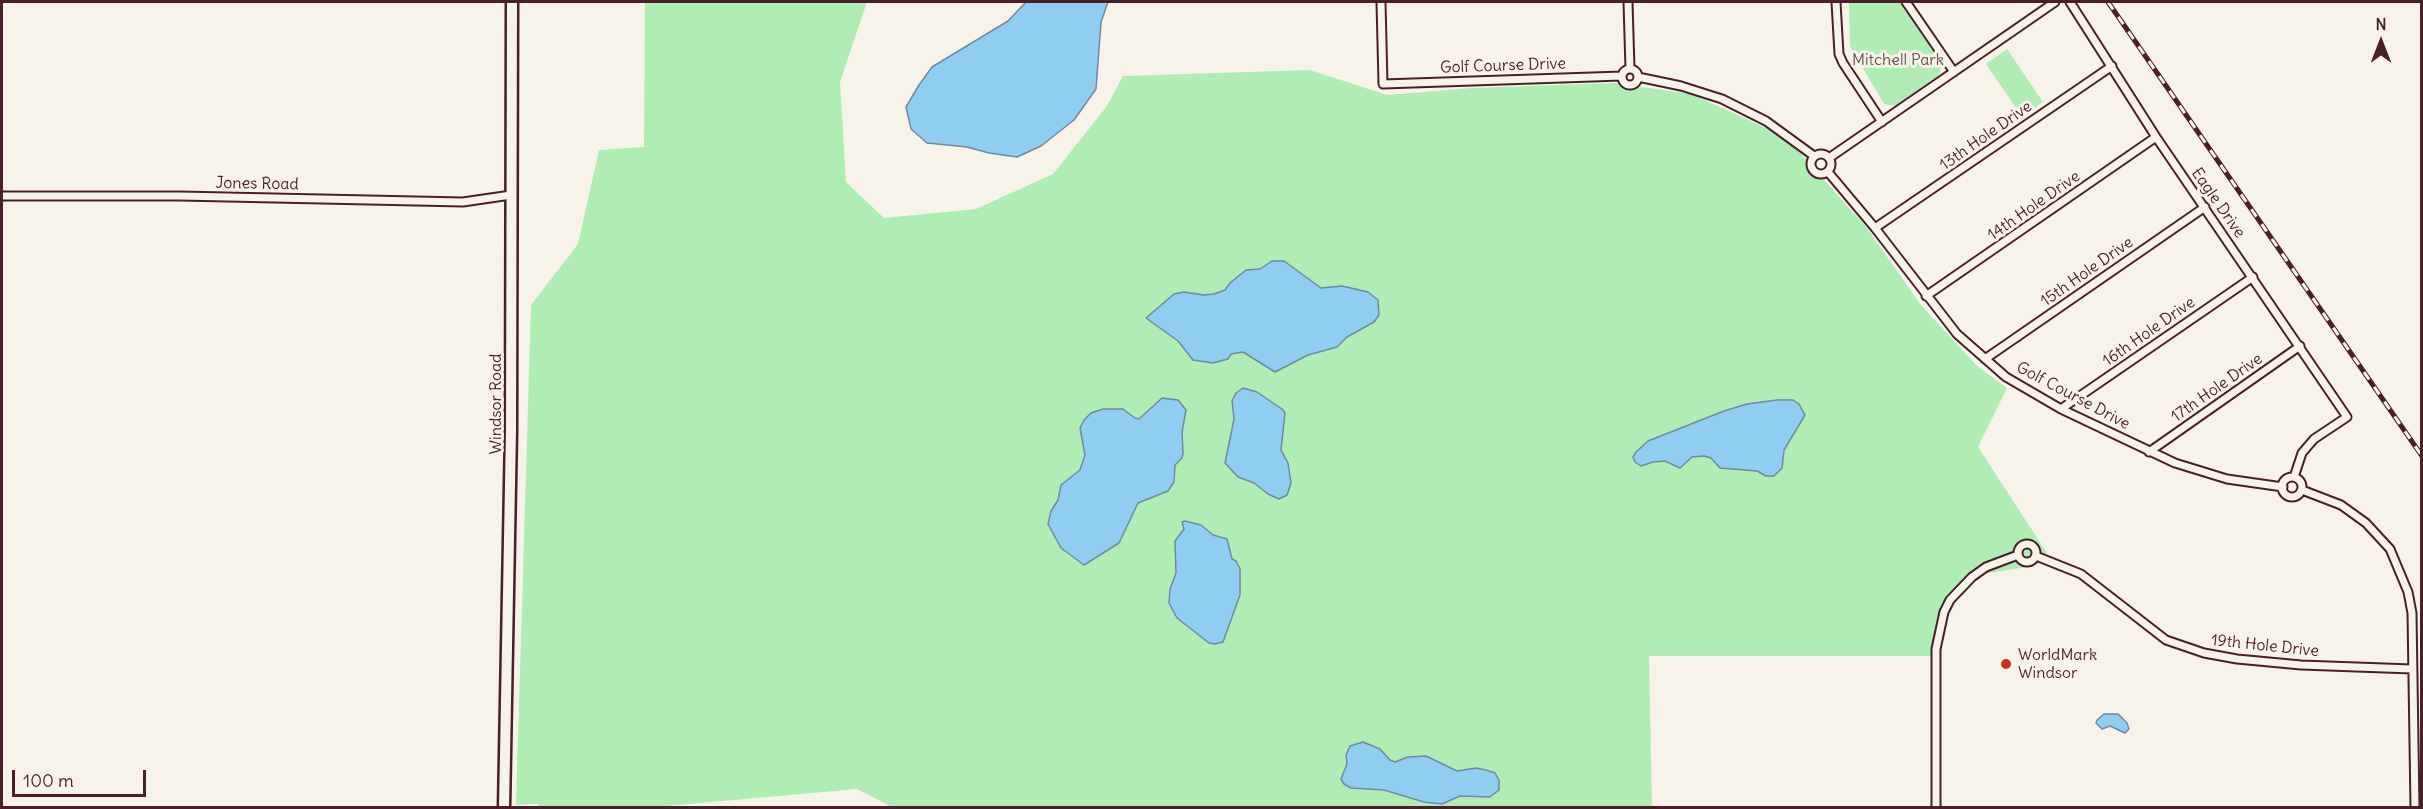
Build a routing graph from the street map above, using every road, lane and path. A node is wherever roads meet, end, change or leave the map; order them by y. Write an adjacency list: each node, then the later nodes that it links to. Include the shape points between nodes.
1 (512, 2): 18 (main road, Windsor Road)
2 (1381, 2): 11 (street, Golf Course Drive, via 1383,84)
3 (1628, 2): 9 (street)
4 (1836, 2): 13 (street, via 1843,63)
5 (1906, 2): 10 (street)
6 (2055, 2): 10 (street)
7 (2070, 2): 8 (street, Eagle Drive)
8 (2112, 66): 14 (street, Eagle Drive); 21 (street, 13th Hole Drive)
9 (1630, 69): 11 (street); 12 (street)
10 (1954, 72): 13 (street)
11 (1623, 76): 12 (street, via 1630,85)
12 (1638, 77): 15 (street, via 1722,99 1766,121)
13 (1882, 122): 16 (street)
14 (2156, 137): 20 (street, Eagle Drive); 23 (street, 14th Hole Drive)
15 (1814, 156): 16 (street, via 1823,154); 17 (street, via 1812,170)
16 (1829, 158): 17 (street)
17 (1828, 172): 21 (street, Golf Course Drive)
18 (511, 195): 19 (street, Jones Road, via 463,202); 34 (main road, Windsor Road)
19 (2, 196)
20 (2205, 207): 22 (street, Eagle Drive); 25 (street, 15th Hole Drive)
21 (1875, 228): 23 (street, Golf Course Drive)
22 (2253, 277): 24 (street, Eagle Drive); 26 (street, 16th Hole Drive)
23 (1926, 296): 25 (street, Golf Course Drive, via 1957,334)
24 (2300, 346): 27 (street, 17th Hole Drive); 28 (street, Eagle Drive, via 2347,417 2302,453)
25 (1985, 359): 26 (street, Golf Course Drive, via 2023,388)
26 (2061, 409): 27 (street, Golf Course Drive)
27 (2149, 452): 29 (street, Golf Course Drive, via 2227,479)
28 (2294, 477): 29 (street, via 2287,479); 30 (street)
29 (2283, 487): 30 (street, via 2289,496)
30 (2302, 490): 33 (street, via 2341,505 2366,523 2390,549 2412,613)
31 (2018, 555): 32 (street, 19th Hole Drive, via 2027,562); 32 (street, 19th Hole Drive, via 2020,546 2026,543 2035,547); 35 (street, 19th Hole Drive, via 1972,577 1944,612 1936,649)
32 (2036, 555): 33 (street, 19th Hole Drive, via 2081,574 2166,640 2204,653 2301,665)
33 (2412, 669): 36 (street)
34 (504, 807)
35 (1936, 807)
36 (2415, 807)

